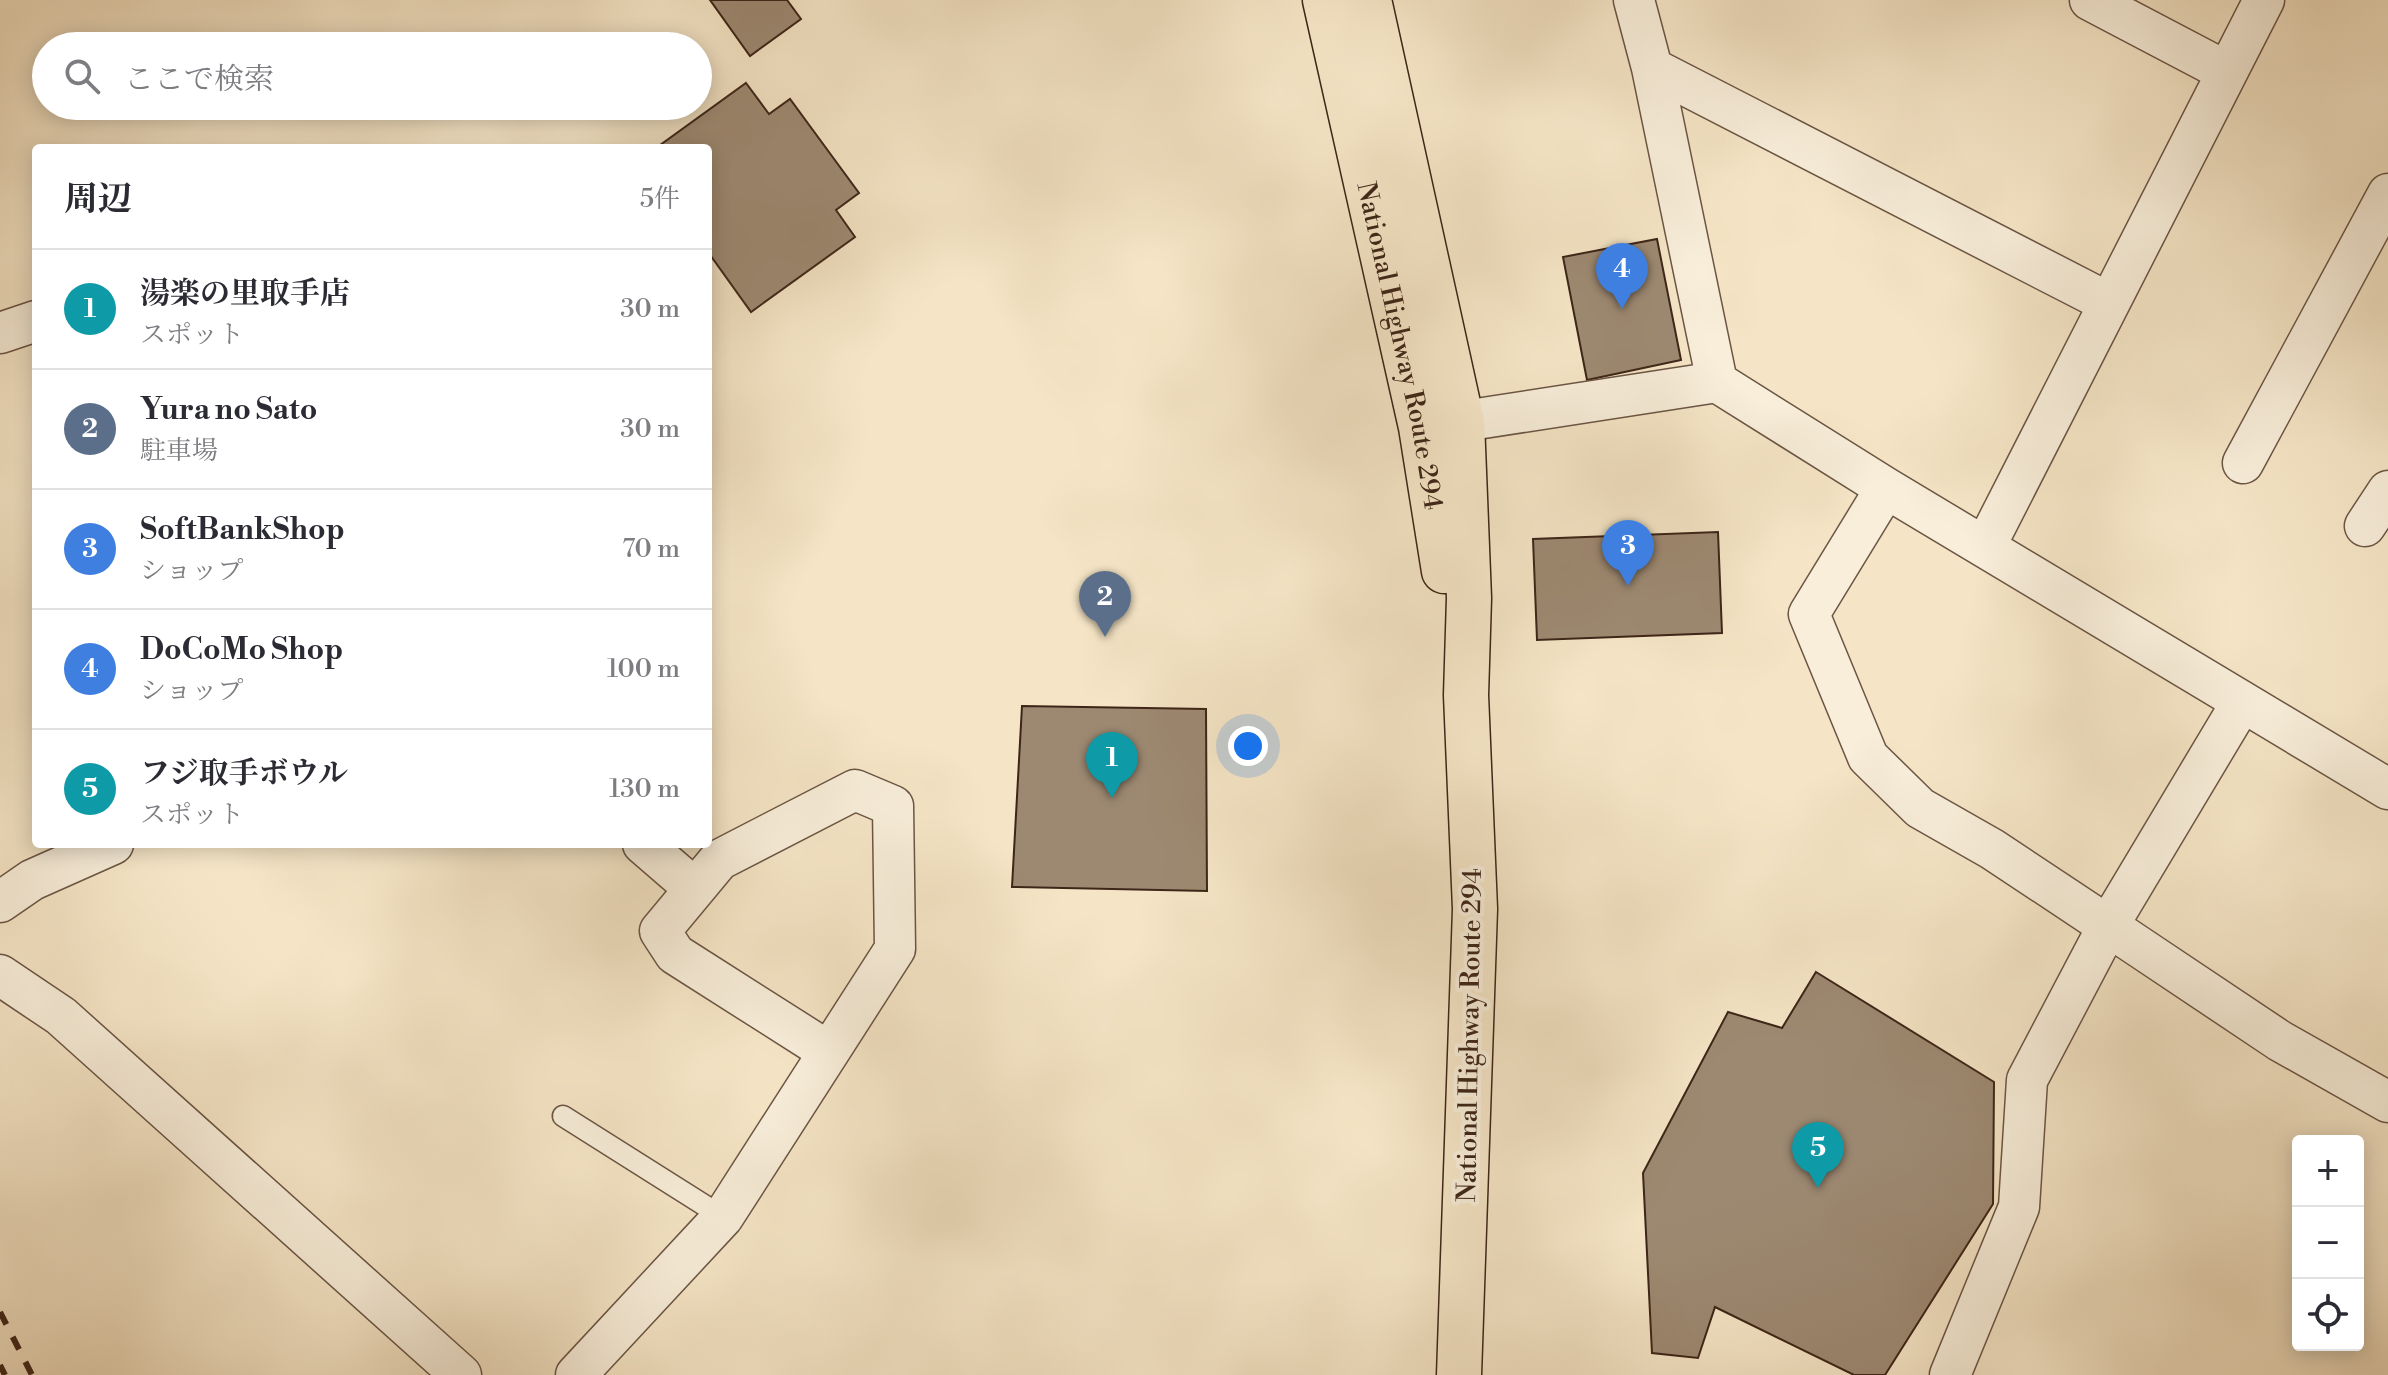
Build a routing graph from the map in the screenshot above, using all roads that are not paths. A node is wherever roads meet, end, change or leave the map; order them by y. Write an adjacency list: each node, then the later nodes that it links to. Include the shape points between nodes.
1 (1325, 0): 13 (highway, National Highway Route 294)
2 (1369, 0): 13 (highway, National Highway Route 294)
3 (1634, 0): 6 (street)
4 (2090, 0): 7 (street)
5 (2264, 0): 7 (street)
6 (1652, 68): 9 (street); 12 (street)
7 (2227, 72): 9 (street)
8 (2388, 194): 14 (street)
9 (2109, 303): 18 (street)
10 (32, 322): 11 (street)
11 (0, 333)
12 (1717, 382): 13 (street); 15 (street)
13 (1442, 425): 33 (highway, National Highway Route 294, via 1466,695 1475,909)
14 (2243, 463)
15 (1886, 488): 18 (street); 25 (street, via 1809,614 1868,757 1920,808)
16 (2388, 491): 17 (street)
17 (2365, 526)
18 (1985, 547): 19 (street)
19 (2242, 702): 20 (street); 25 (street)
20 (2388, 789)
21 (104, 848): 24 (street, via 32,880)
22 (648, 848): 23 (street)
23 (695, 889): 27 (street, via 660,931 675,954); 27 (street, via 719,860 855,790 893,806 895,949)
24 (0, 902)
25 (2108, 926): 28 (street, via 2280,1041); 34 (street, via 2027,1080 2019,1207)
26 (0, 975): 31 (street, via 61,1016)
27 (829, 1052): 30 (street)
28 (2388, 1102)
29 (563, 1116): 30 (lane)
30 (723, 1217): 32 (street)
31 (461, 1375)
32 (576, 1375)
33 (1459, 1375)
34 (1950, 1375)

